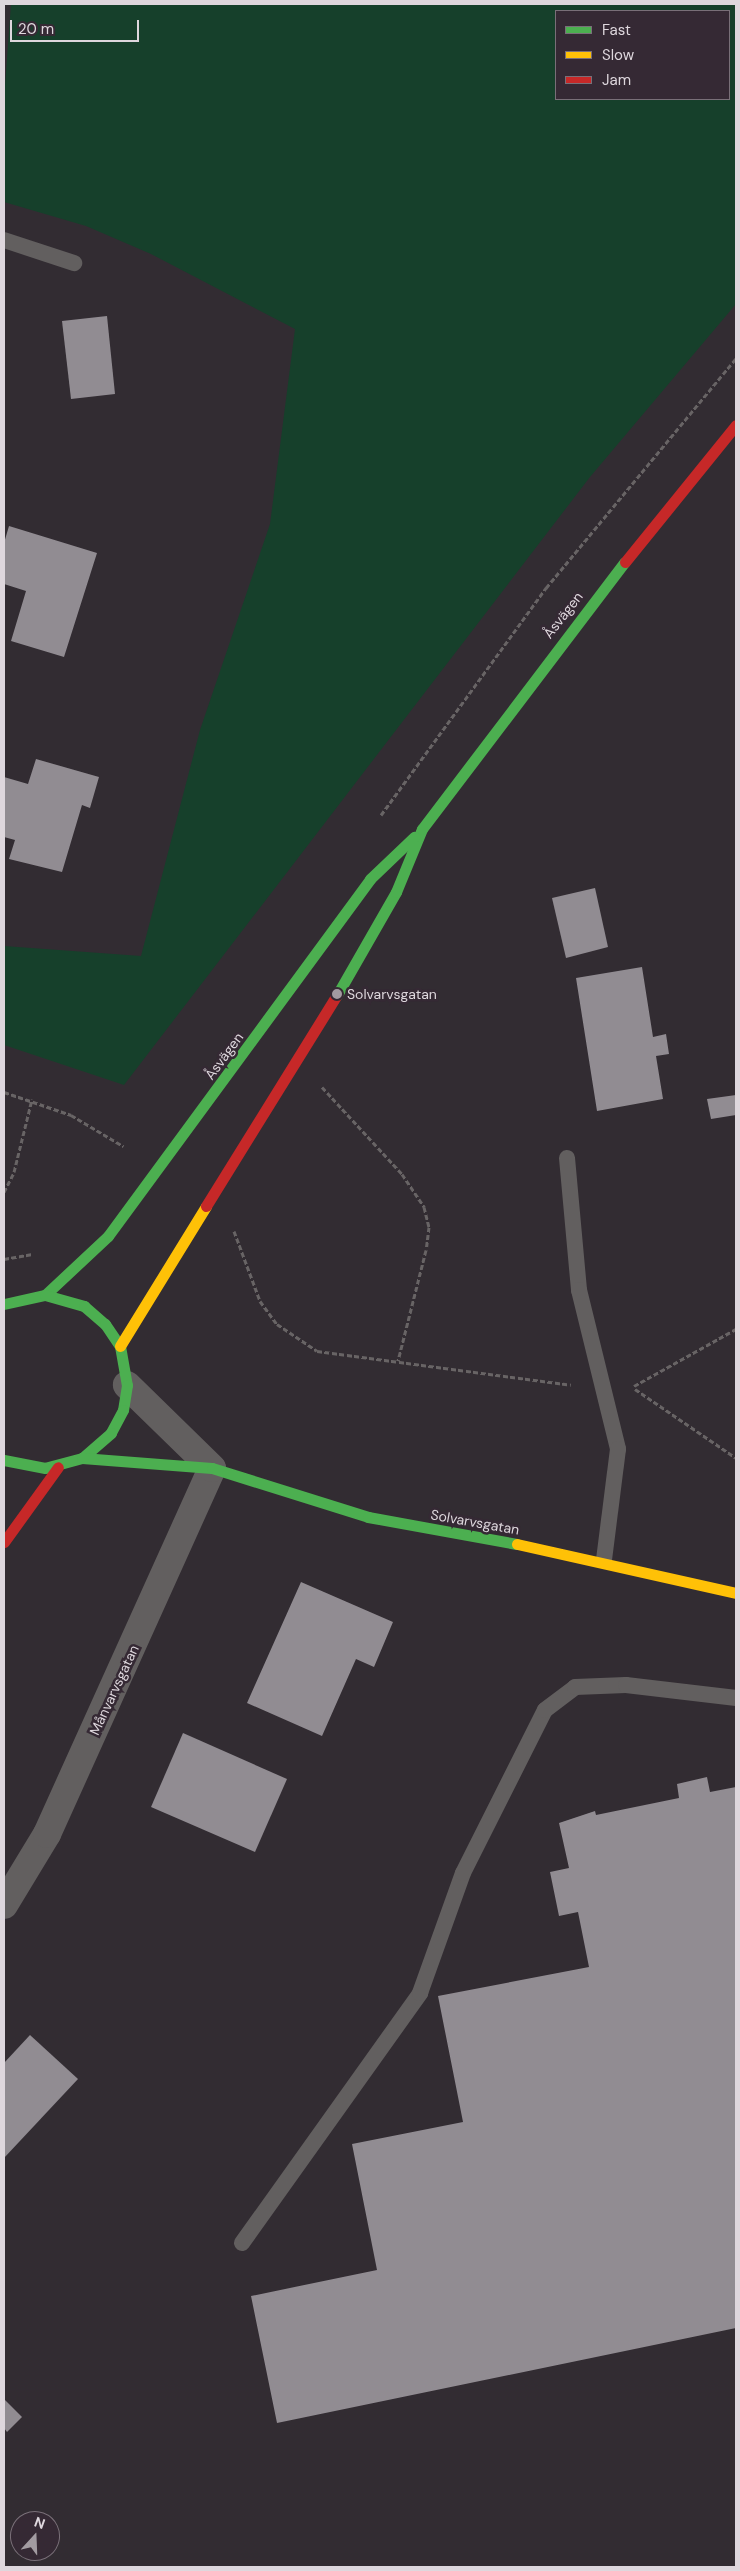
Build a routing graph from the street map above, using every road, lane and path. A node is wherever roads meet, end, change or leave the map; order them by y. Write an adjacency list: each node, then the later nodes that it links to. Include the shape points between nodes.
1 (4, 240): 2 (lane)
2 (74, 263)
3 (736, 425): 4 (street, Åsvägen, via 594,600)
4 (422, 830): 12 (street, Åsvägen, via 370,879 108,1236); 15 (street, Åsvägen, via 396,892 337,994)
5 (316, 1082): 16 (path, via 349,1112 424,1206 429,1227 426,1250)
6 (4, 1092): 7 (path)
7 (32, 1099): 8 (path, via 71,1115); 10 (path, via 14,1172)
8 (123, 1146)
9 (567, 1158): 19 (lane, via 579,1290)
10 (4, 1192)
11 (230, 1225): 16 (path, via 260,1301 294,1339 334,1356)
12 (45, 1295): 13 (street); 15 (street, via 84,1306 105,1324)
13 (4, 1304)
14 (736, 1329): 18 (path)
15 (120, 1346): 17 (street)
16 (398, 1361): 19 (path)
17 (127, 1385): 20 (street, via 118,1422 103,1443); 24 (street)
18 (633, 1387): 19 (path); 21 (path)
19 (603, 1389): 26 (lane, via 618,1448)
20 (82, 1458): 23 (street); 24 (street, Solvarvsgatan)
21 (736, 1458)
22 (4, 1460): 23 (street, via 32,1468)
23 (58, 1466): 25 (street)
24 (212, 1468): 26 (street, Solvarvsgatan, via 368,1517); 29 (street, Månvarvsgatan, via 47,1834)
25 (4, 1542)
26 (604, 1560): 27 (street, Solvarvsgatan)
27 (736, 1593)
28 (736, 1698): 30 (lane, via 626,1685 575,1687 546,1710 463,1873 420,1993)
29 (4, 1905)
30 (242, 2243)

